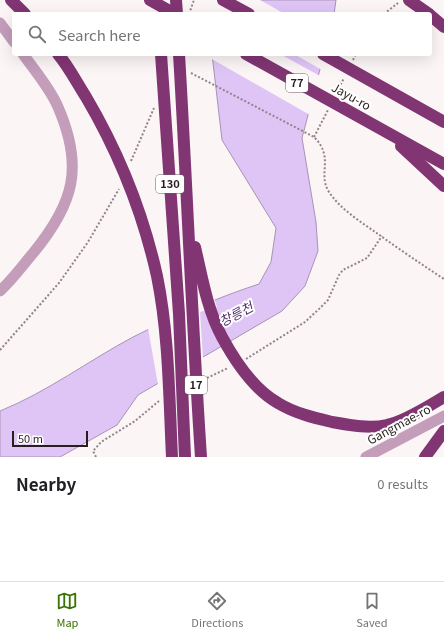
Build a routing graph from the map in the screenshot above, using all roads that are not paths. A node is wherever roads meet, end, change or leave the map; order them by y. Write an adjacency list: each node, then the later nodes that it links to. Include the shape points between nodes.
1 (11, 0): 7 (highway)
2 (150, 0): 9 (highway)
3 (158, 0): 8 (highway)
4 (176, 0): 10 (highway)
5 (223, 0): 11 (highway)
6 (409, 0): 12 (highway)
7 (23, 12)
8 (159, 12)
9 (172, 12)
10 (176, 12)
11 (245, 12)
12 (426, 12)
13 (432, 17): 15 (highway)
14 (0, 23): 16 (street)
15 (444, 27)
16 (12, 39)
17 (24, 56): 28 (street, via 58,106 66,129 74,176 67,200 50,233)
18 (60, 56): 34 (highway, via 102,124 141,215 157,277 165,336)
19 (161, 56): 30 (highway, 130)
20 (179, 56): 27 (highway, 130)
21 (250, 56): 24 (highway, Jayu-ro / 77)
22 (326, 56): 23 (highway, Jayu-ro)
23 (444, 122)
24 (385, 132): 25 (highway, Jayu-ro / 77); 26 (highway)
25 (444, 164)
26 (444, 186)
27 (189, 223): 29 (highway, 130); 31 (highway, via 210,309 221,336 252,382 278,403 314,418 352,426 387,425 417,413)
28 (0, 291)
29 (192, 313): 36 (highway, 17)
30 (178, 314): 35 (highway, 17)
31 (444, 397)
32 (444, 416): 37 (street, Gangmae-ro)
33 (444, 431): 38 (highway)
34 (172, 457)
35 (185, 457)
36 (201, 457)
37 (366, 457)
38 (425, 457)

